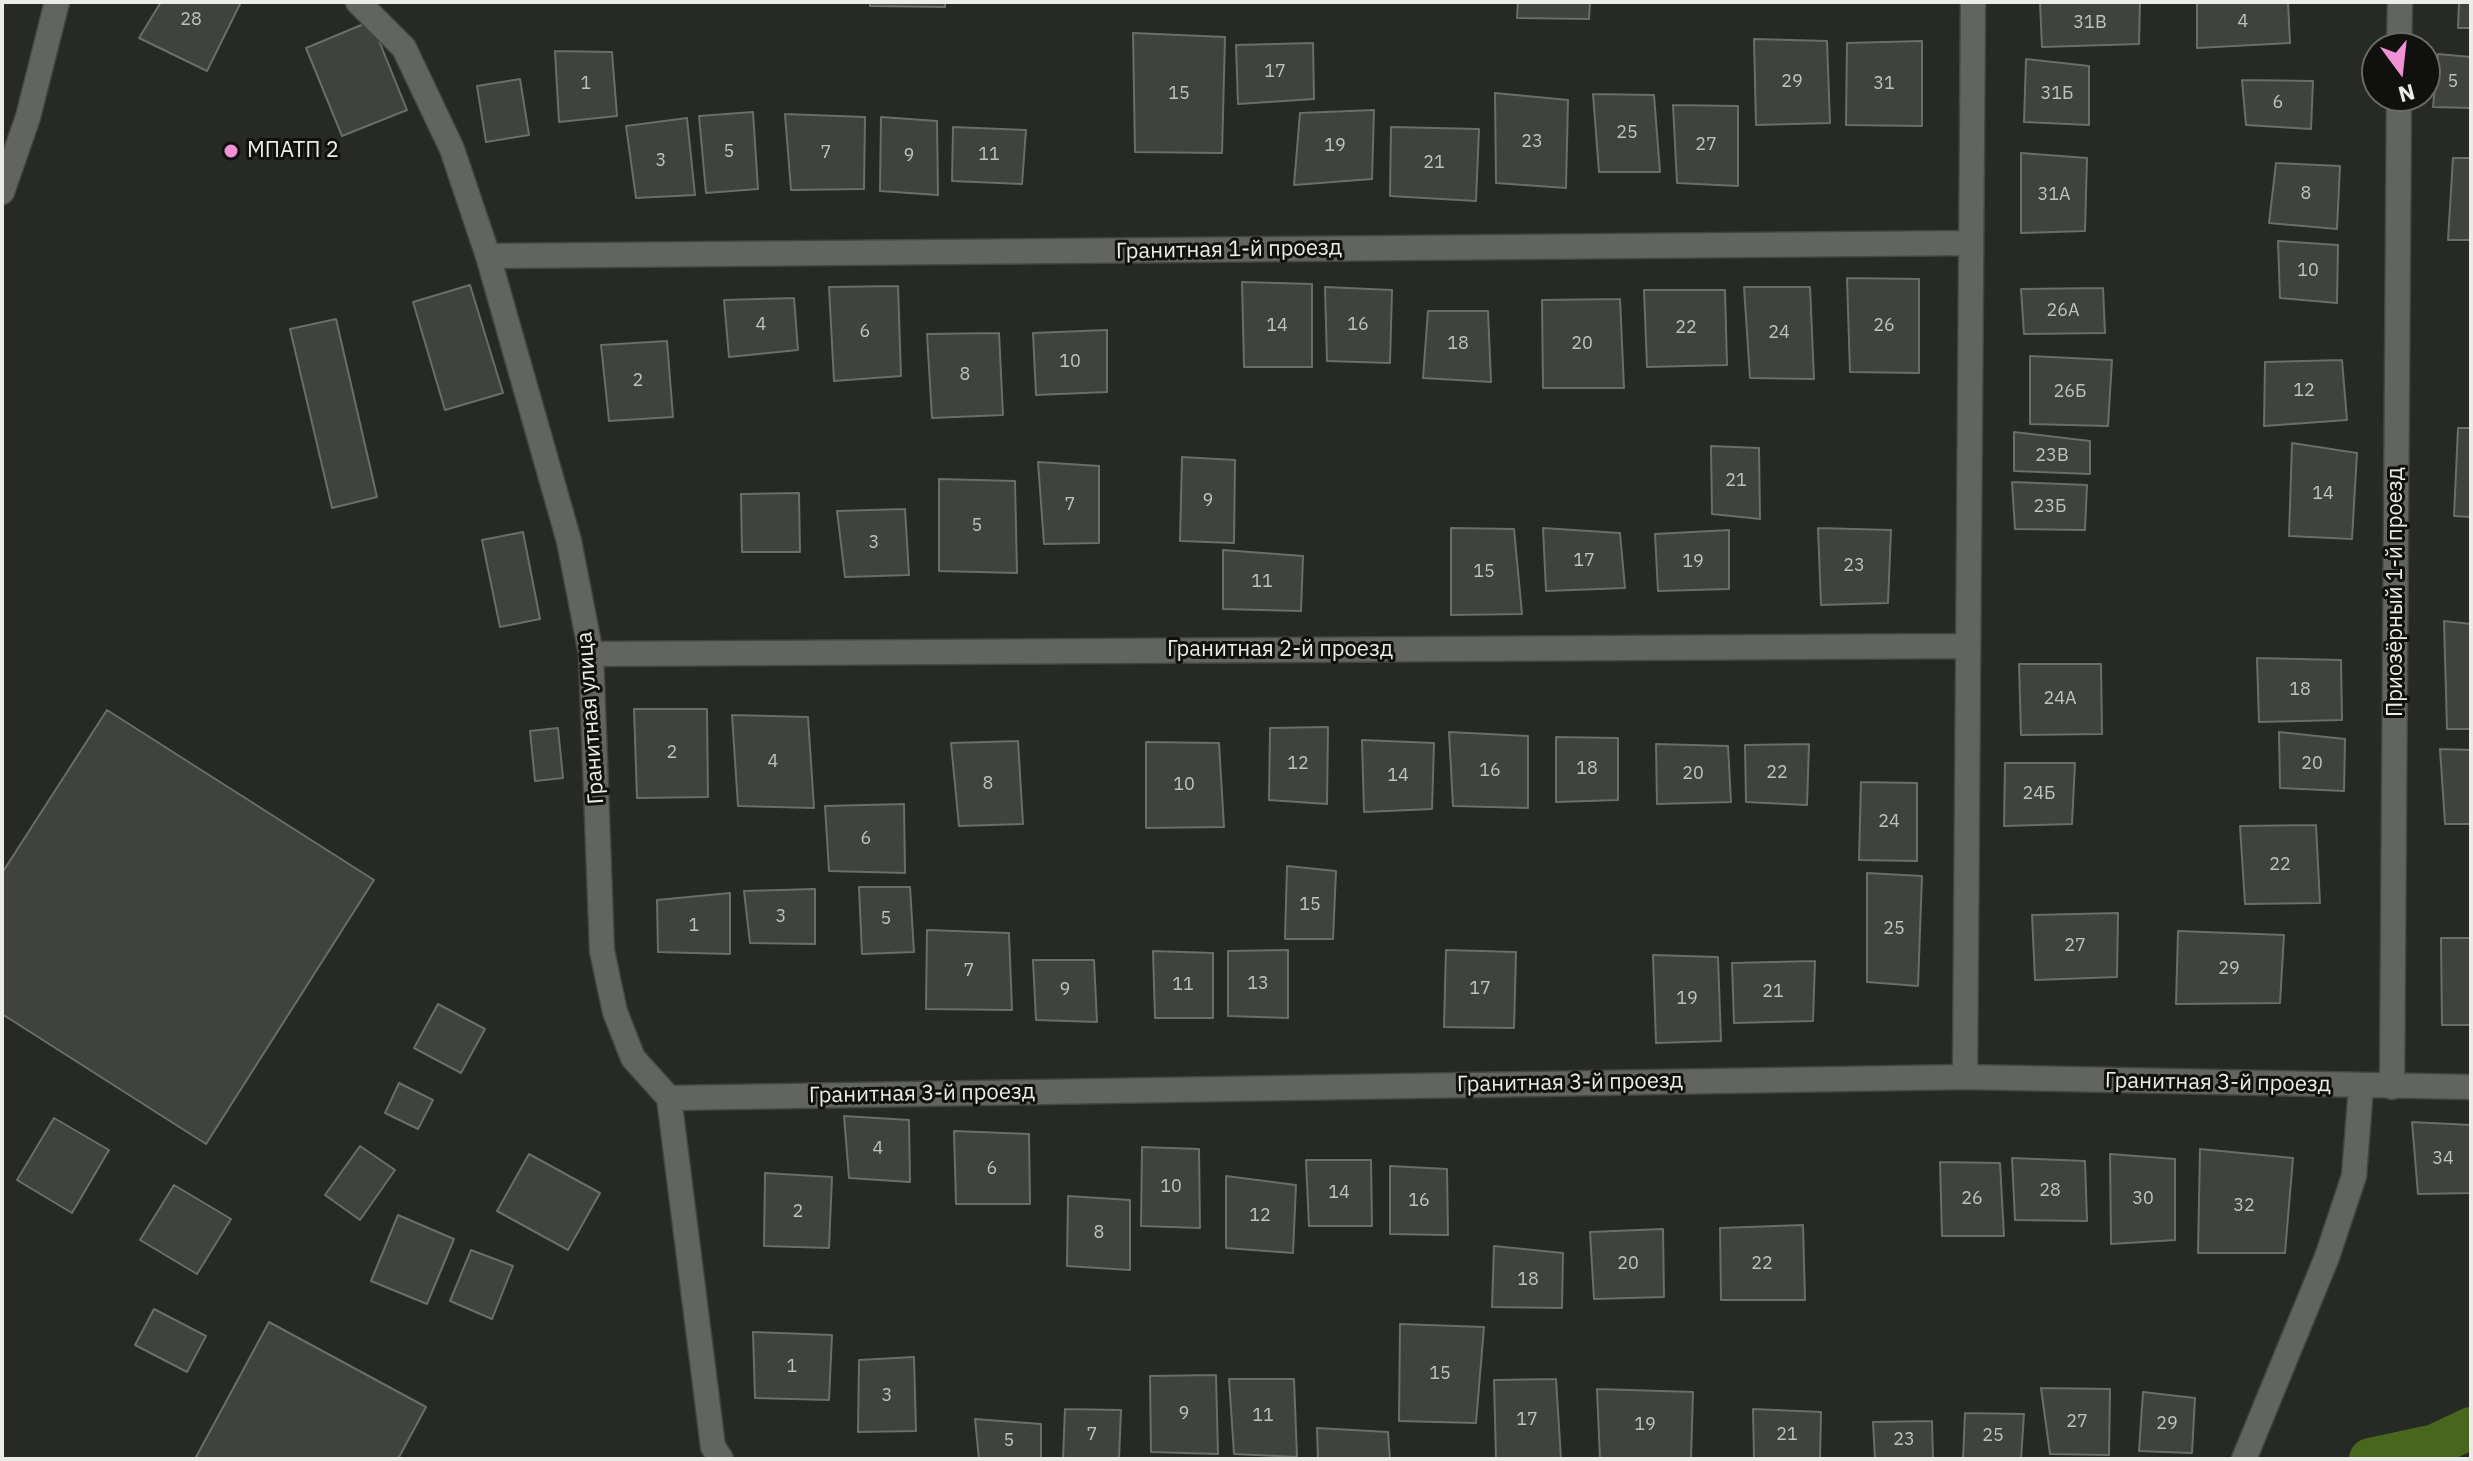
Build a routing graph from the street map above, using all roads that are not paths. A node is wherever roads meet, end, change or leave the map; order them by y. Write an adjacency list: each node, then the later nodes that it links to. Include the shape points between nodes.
1 (57, 2): 7 (street, via 28,117)
2 (358, 2): 9 (street, Гранитная улица, via 404,48 452,149)
3 (1973, 2): 8 (street)
4 (2400, 2): 5 (street)
5 (2399, 32)
6 (2399, 112): 14 (street, Приозёрный 1-й проезд)
7 (2, 192)
8 (1971, 243): 9 (street, Гранитная 1-й проезд); 10 (street)
9 (488, 256): 11 (street, Гранитная улица, via 569,541)
10 (1968, 646): 11 (street, Гранитная 2-й проезд); 12 (street)
11 (591, 654): 16 (street, Гранитная улица, via 602,951 615,1012 633,1058)
12 (1965, 1077): 13 (street, Гранитная 3-й проезд); 16 (street, Гранитная 3-й проезд)
13 (2361, 1087): 14 (street, Гранитная 3-й проезд); 18 (street, via 2354,1176 2327,1257)
14 (2392, 1087): 15 (street, Гранитная 3-й проезд)
15 (2471, 1087)
16 (669, 1098): 17 (street, via 713,1447)
17 (721, 1459)
18 (2244, 1459)

